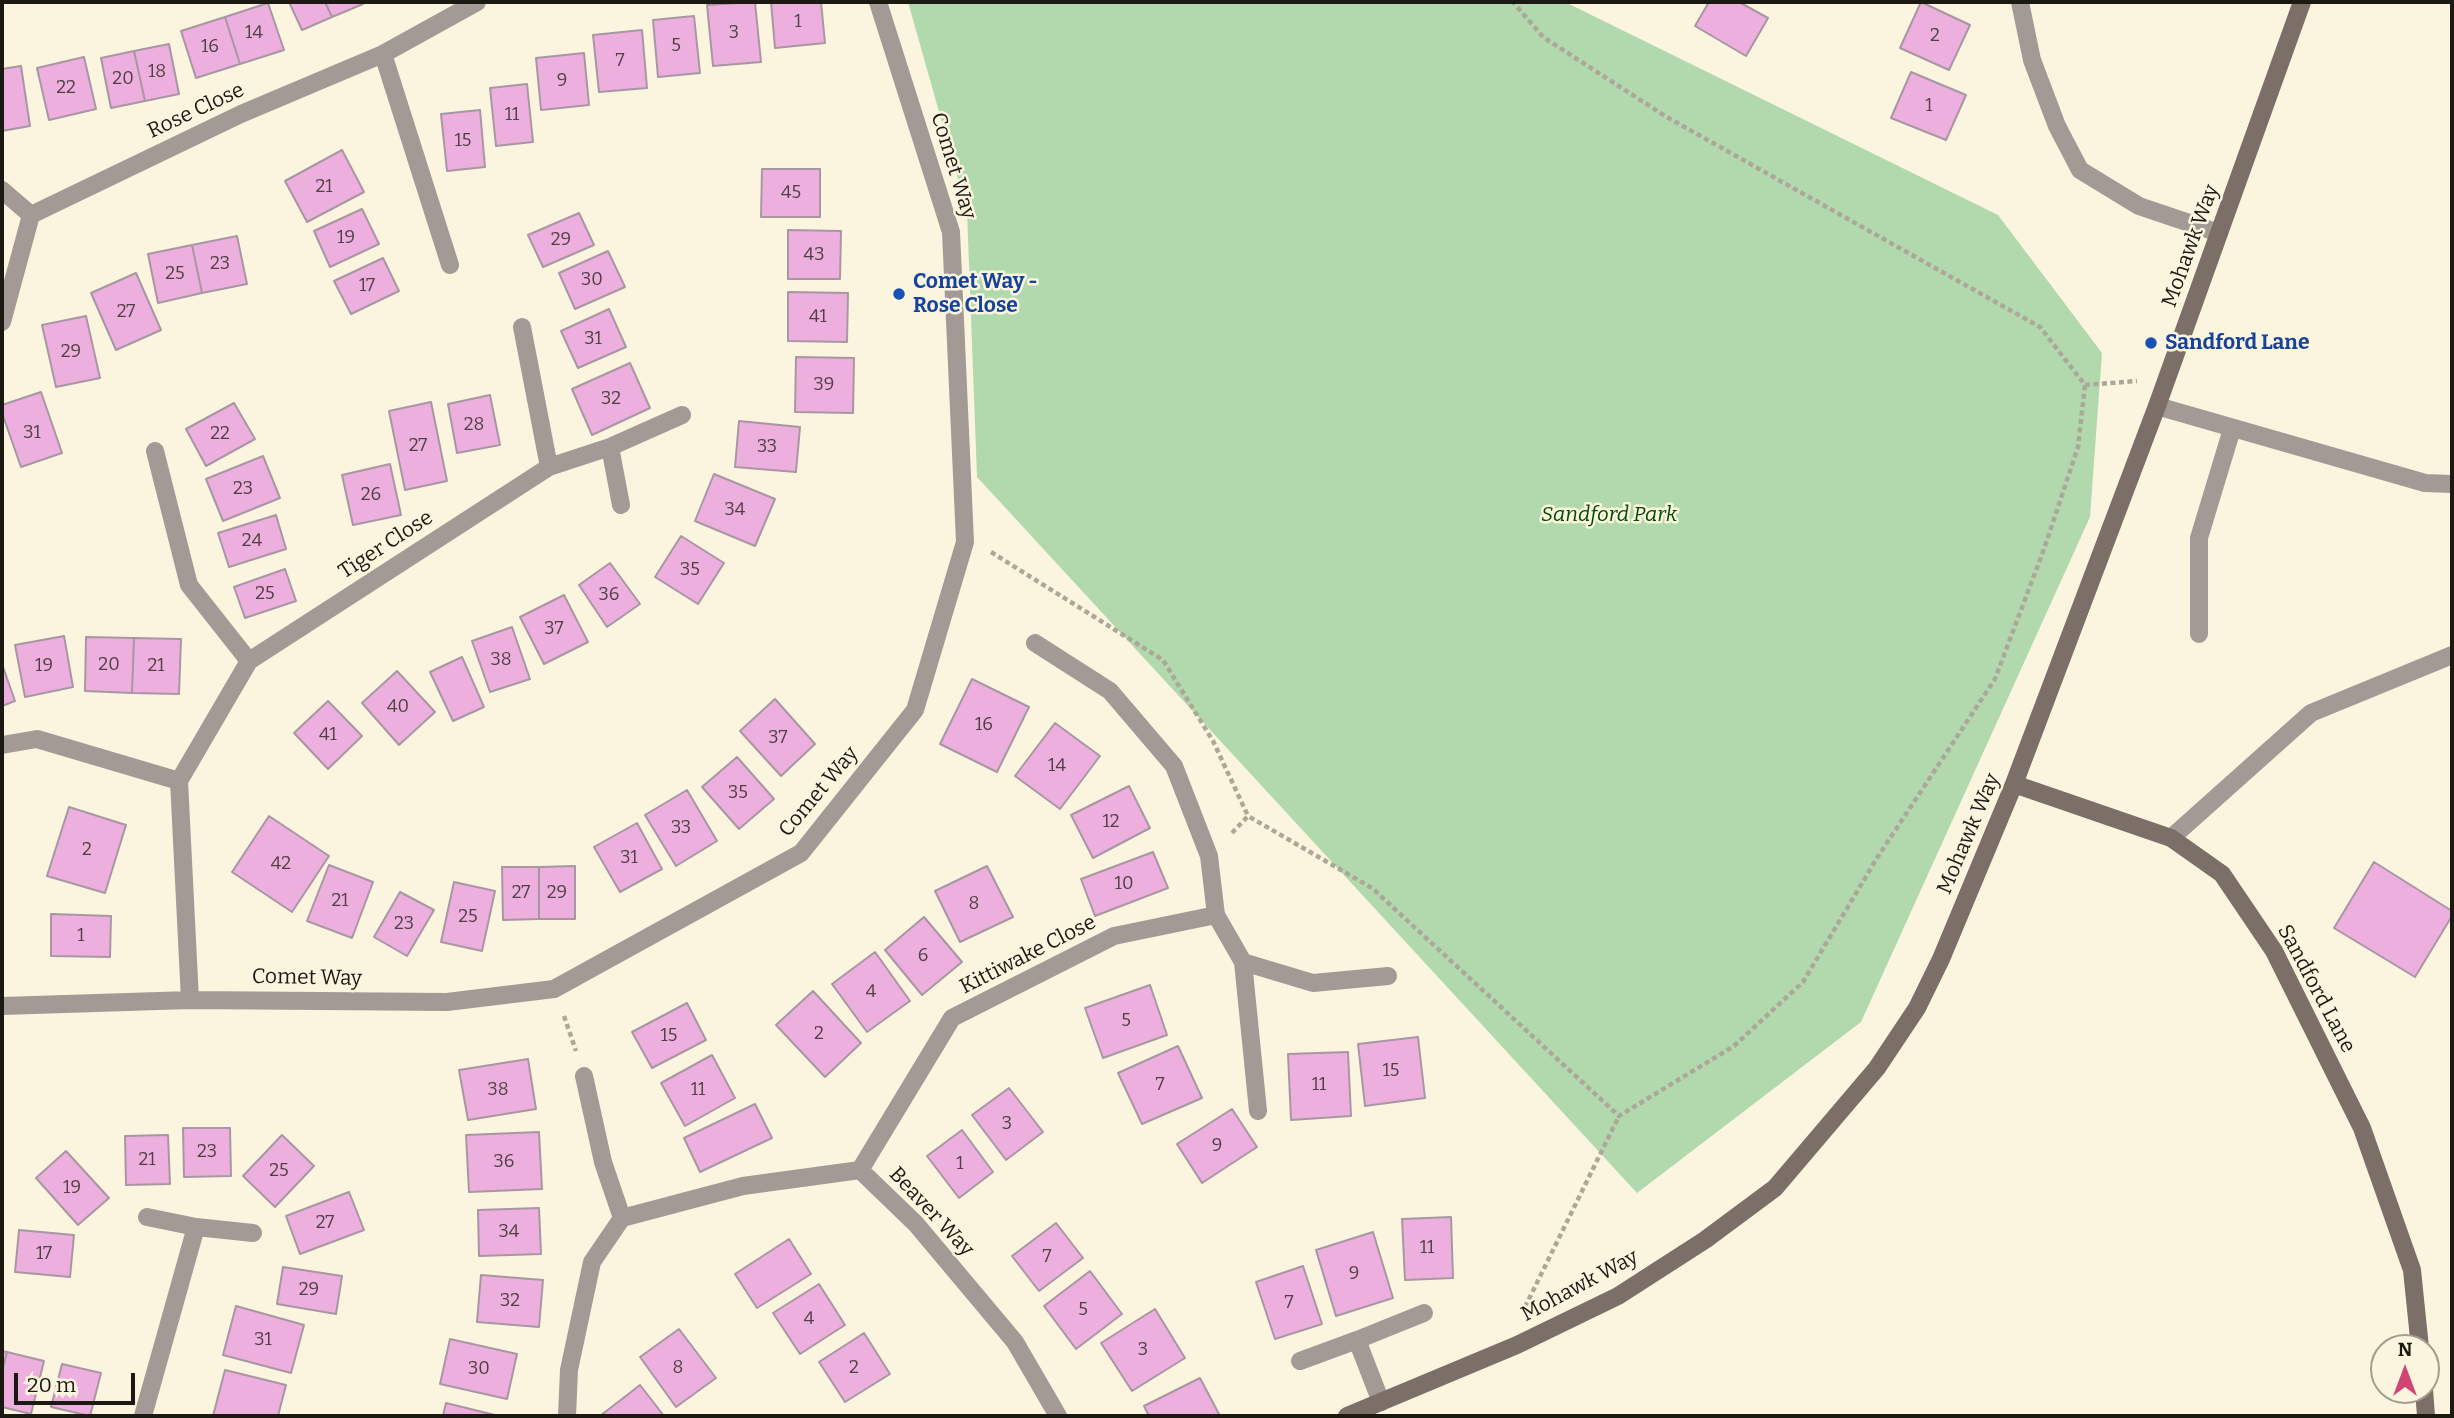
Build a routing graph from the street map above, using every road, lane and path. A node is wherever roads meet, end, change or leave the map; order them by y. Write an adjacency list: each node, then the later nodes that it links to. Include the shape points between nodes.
1 (477, 2): 6 (street, Rose Close)
2 (878, 2): 23 (street, Comet Way, via 951,232)
3 (1513, 2): 14 (path, via 1543,37 1665,116 2040,327)
4 (2020, 2): 9 (street, via 2032,60 2056,126 2080,170 2139,206)
5 (2302, 2): 9 (street, Mohawk Way)
6 (383, 54): 8 (street, Rose Close, via 242,114); 10 (street)
7 (2, 190): 8 (street)
8 (31, 215): 11 (street)
9 (2220, 233): 15 (street, Mohawk Way)
10 (450, 265)
11 (2, 322)
12 (522, 327): 20 (street)
13 (2139, 381): 14 (path)
14 (2085, 385): 42 (path, via 2078,447 1995,679 1877,858 1803,982 1734,1046)
15 (2157, 406): 17 (street); 30 (street, Mohawk Way)
16 (682, 415): 18 (street, Tiger Close)
17 (2232, 429): 21 (street, via 2425,483); 24 (street, via 2199,538)
18 (610, 447): 20 (street, Tiger Close); 22 (street)
19 (155, 451): 27 (street, via 189,585)
20 (549, 467): 27 (street, Tiger Close)
21 (2452, 484)
22 (621, 505)
23 (965, 542): 31 (path, via 998,555 1163,660 1213,741); 37 (street, Comet Way, via 915,710 801,853)
24 (2199, 634)
25 (1035, 643): 33 (street, via 1110,691 1174,766)
26 (2452, 655): 32 (street, via 2311,713)
27 (249, 661): 29 (street, Tiger Close)
28 (2, 745): 29 (street, via 37,739)
29 (179, 781): 38 (street)
30 (2014, 784): 32 (street, Sandford Lane); 53 (street, Mohawk Way, via 1917,1008 1877,1068 1775,1188 1618,1296)
31 (1248, 816): 33 (path); 42 (path, via 1372,888)
32 (2171, 838): 50 (street, Sandford Lane, via 2222,874 2274,951 2362,1128 2412,1270)
33 (1209, 856): 34 (street)
34 (1216, 915): 35 (street); 43 (street, Kittiwake Close, via 1114,936 952,1018)
35 (1243, 962): 36 (street, via 1313,983); 41 (street)
36 (1388, 976)
37 (554, 989): 38 (street, Comet Way, via 447,1002); 40 (path)
38 (190, 1000): 39 (street, Comet Way)
39 (2, 1006)
40 (584, 1076): 45 (street, via 603,1162)
41 (1258, 1111)
42 (1619, 1116): 48 (path, via 1528,1304)
43 (860, 1170): 45 (street, Beaver Way, via 743,1186); 56 (street, Beaver Way, via 916,1224 1015,1342)
44 (147, 1217): 46 (street)
45 (622, 1218): 55 (street, via 592,1262 569,1370)
46 (196, 1227): 47 (street); 54 (street)
47 (253, 1233)
48 (1518, 1312)
49 (1424, 1313): 51 (street)
50 (2419, 1334)
51 (1357, 1340): 52 (street); 53 (street)
52 (1300, 1360)
53 (1381, 1402): 57 (street, Mohawk Way)
54 (143, 1416)
55 (567, 1416)
56 (1058, 1416)
57 (1348, 1416)

